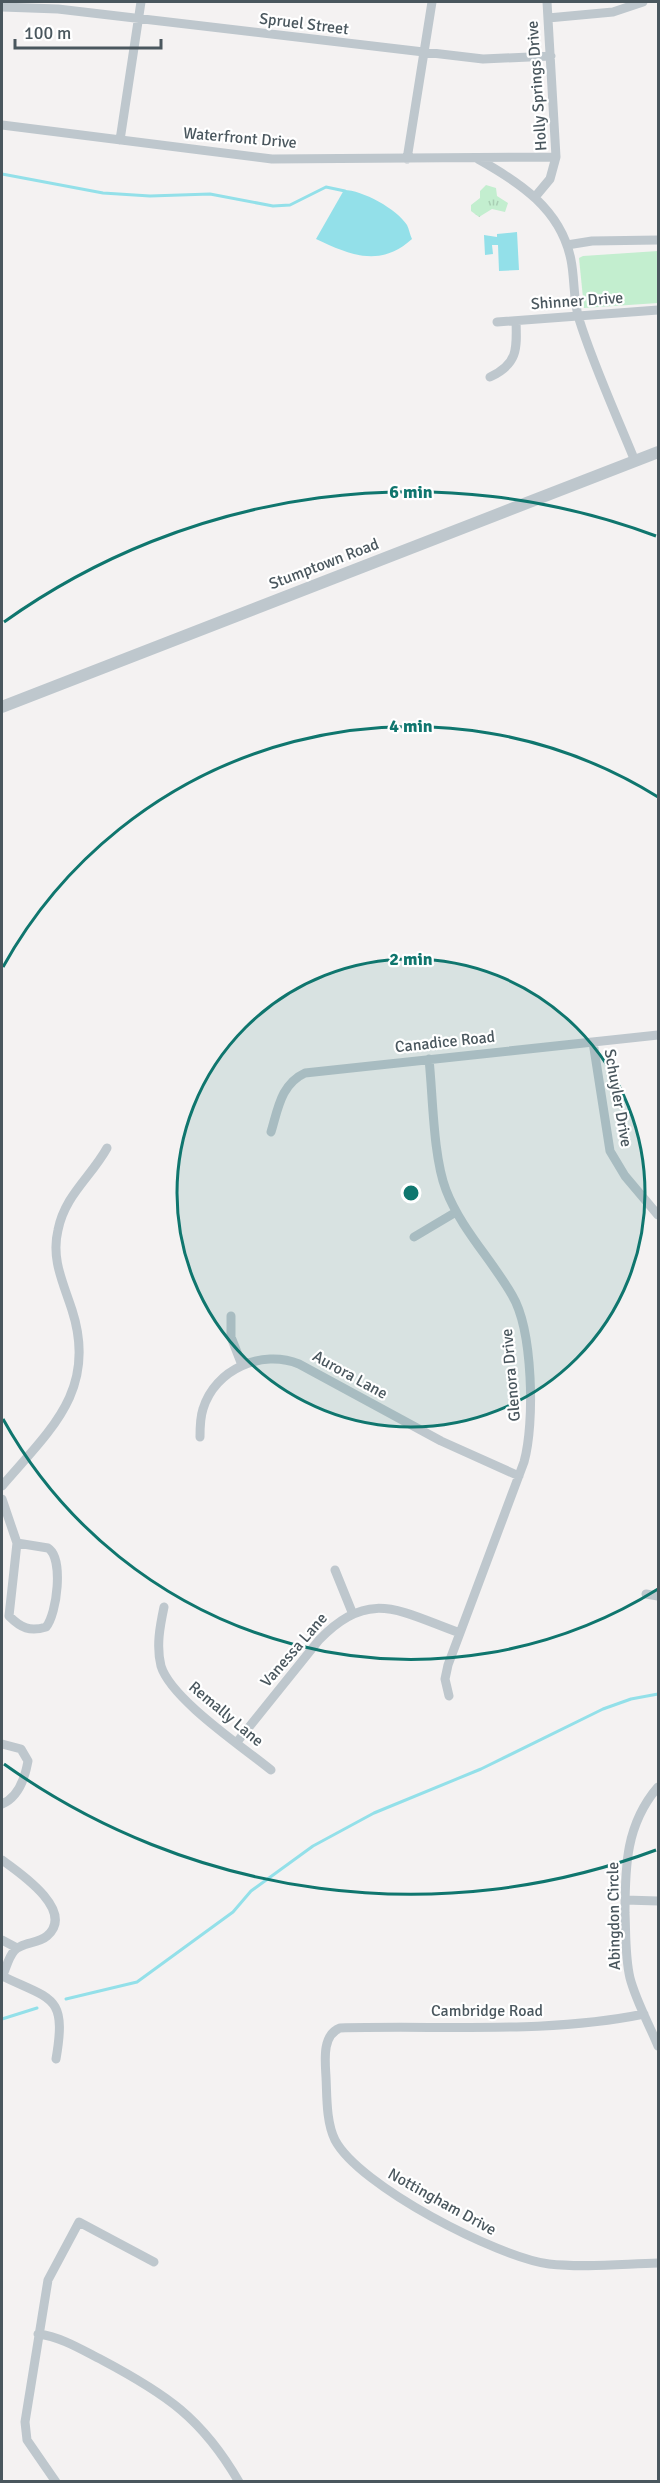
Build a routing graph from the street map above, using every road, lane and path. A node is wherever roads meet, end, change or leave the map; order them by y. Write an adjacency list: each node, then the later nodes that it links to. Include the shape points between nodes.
1 (141, 2): 6 (street)
2 (432, 2): 8 (street)
3 (547, 2): 7 (street, Holly Springs Drive)
4 (643, 2): 7 (street, via 613,12)
5 (2, 7): 6 (street, Spruel Street)
6 (138, 18): 8 (street, Spruel Street); 11 (street)
7 (548, 18): 9 (street, Holly Springs Drive)
8 (424, 52): 9 (street, Spruel Street, via 483,59); 13 (street)
9 (551, 56): 12 (street, Holly Springs Drive)
10 (2, 125): 11 (street, Waterfront Drive)
11 (120, 140): 13 (street, Waterfront Drive, via 272,159)
12 (556, 157): 14 (street, Waterfront Drive); 15 (street, Holly Springs Drive, via 550,179)
13 (407, 159): 14 (street, Waterfront Drive)
14 (477, 159): 15 (street, Waterfront Drive, via 520,183)
15 (535, 197): 17 (street, Waterfront Drive, via 553,218)
16 (658, 240): 17 (street)
17 (567, 245): 19 (street, Waterfront Drive)
18 (658, 310): 19 (street, Shinner Drive)
19 (578, 317): 20 (street, Shinner Drive); 24 (street, Waterfront Drive)
20 (516, 321): 21 (street, Shinner Drive); 22 (street, via 517,348 512,361)
21 (497, 322)
22 (490, 377)
23 (658, 452): 24 (street, Stumptown Road)
24 (635, 461): 25 (street, Stumptown Road)
25 (2, 707)
26 (658, 1035): 27 (street, Canadice Road)
27 (592, 1042): 28 (street, Canadice Road); 32 (street, Schuyler Drive, via 610,1151)
28 (429, 1059): 29 (street, Canadice Road, via 305,1073 292,1080 286,1089); 31 (street, Glenora Drive, via 442,1177)
29 (272, 1132)
30 (107, 1148): 38 (street, via 66,1204 57,1231 56,1262 78,1333 80,1358 74,1387 63,1413)
31 (456, 1212): 33 (street); 37 (street, Glenora Drive, via 513,1296 520,1314 531,1413 528,1447)
32 (658, 1215)
33 (414, 1237)
34 (231, 1316): 35 (street, via 231,1337)
35 (242, 1365): 36 (street, Aurora Lane, via 219,1383 208,1398 201,1416); 37 (street, Aurora Lane, via 271,1358 299,1364 441,1441)
36 (200, 1437)
37 (519, 1476): 46 (street, Glenora Drive)
38 (2, 1486)
39 (2, 1498): 40 (street)
40 (17, 1543): 40 (street, via 9,1616 23,1628 46,1627 54,1613 56,1556 48,1548)
41 (335, 1570): 45 (street)
42 (646, 1594): 43 (street)
43 (658, 1596)
44 (164, 1606): 48 (street, Remally Lane, via 159,1650 166,1678 180,1695)
45 (352, 1612): 46 (street, Vanessa Lane, via 386,1608); 48 (street, Vanessa Lane, via 319,1640)
46 (460, 1633): 47 (street, Glenora Drive, via 445,1679)
47 (449, 1696)
48 (237, 1742): 50 (street, Remally Lane)
49 (2, 1744): 52 (street, via 21,1749 28,1761 14,1798)
50 (271, 1770)
51 (658, 1787): 54 (street, Abingdon Circle, via 641,1812 630,1839)
52 (2, 1804)
53 (2, 1860): 57 (street, via 52,1905 56,1914 47,1936)
54 (625, 1900): 55 (street); 59 (street, Abingdon Circle, via 628,1965)
55 (658, 1901)
56 (2, 1940): 57 (street)
57 (17, 1948): 58 (street)
58 (2, 1976): 62 (street, via 38,1991 54,2003 60,2021)
59 (645, 2014): 60 (street, Cambridge Road, via 585,2024 340,2028); 61 (street, Abingdon Circle)
60 (331, 2034): 64 (street, Nottingham Drive, via 326,2067 332,2134 354,2165 369,2178 511,2256 568,2265)
61 (658, 2046)
62 (56, 2059)
63 (154, 2262): 65 (street, via 80,2222 50,2274)
64 (658, 2263)
65 (39, 2334): 66 (street, via 25,2433 33,2451); 67 (street, via 72,2345 130,2375 182,2408)
66 (56, 2481)
67 (239, 2481)

